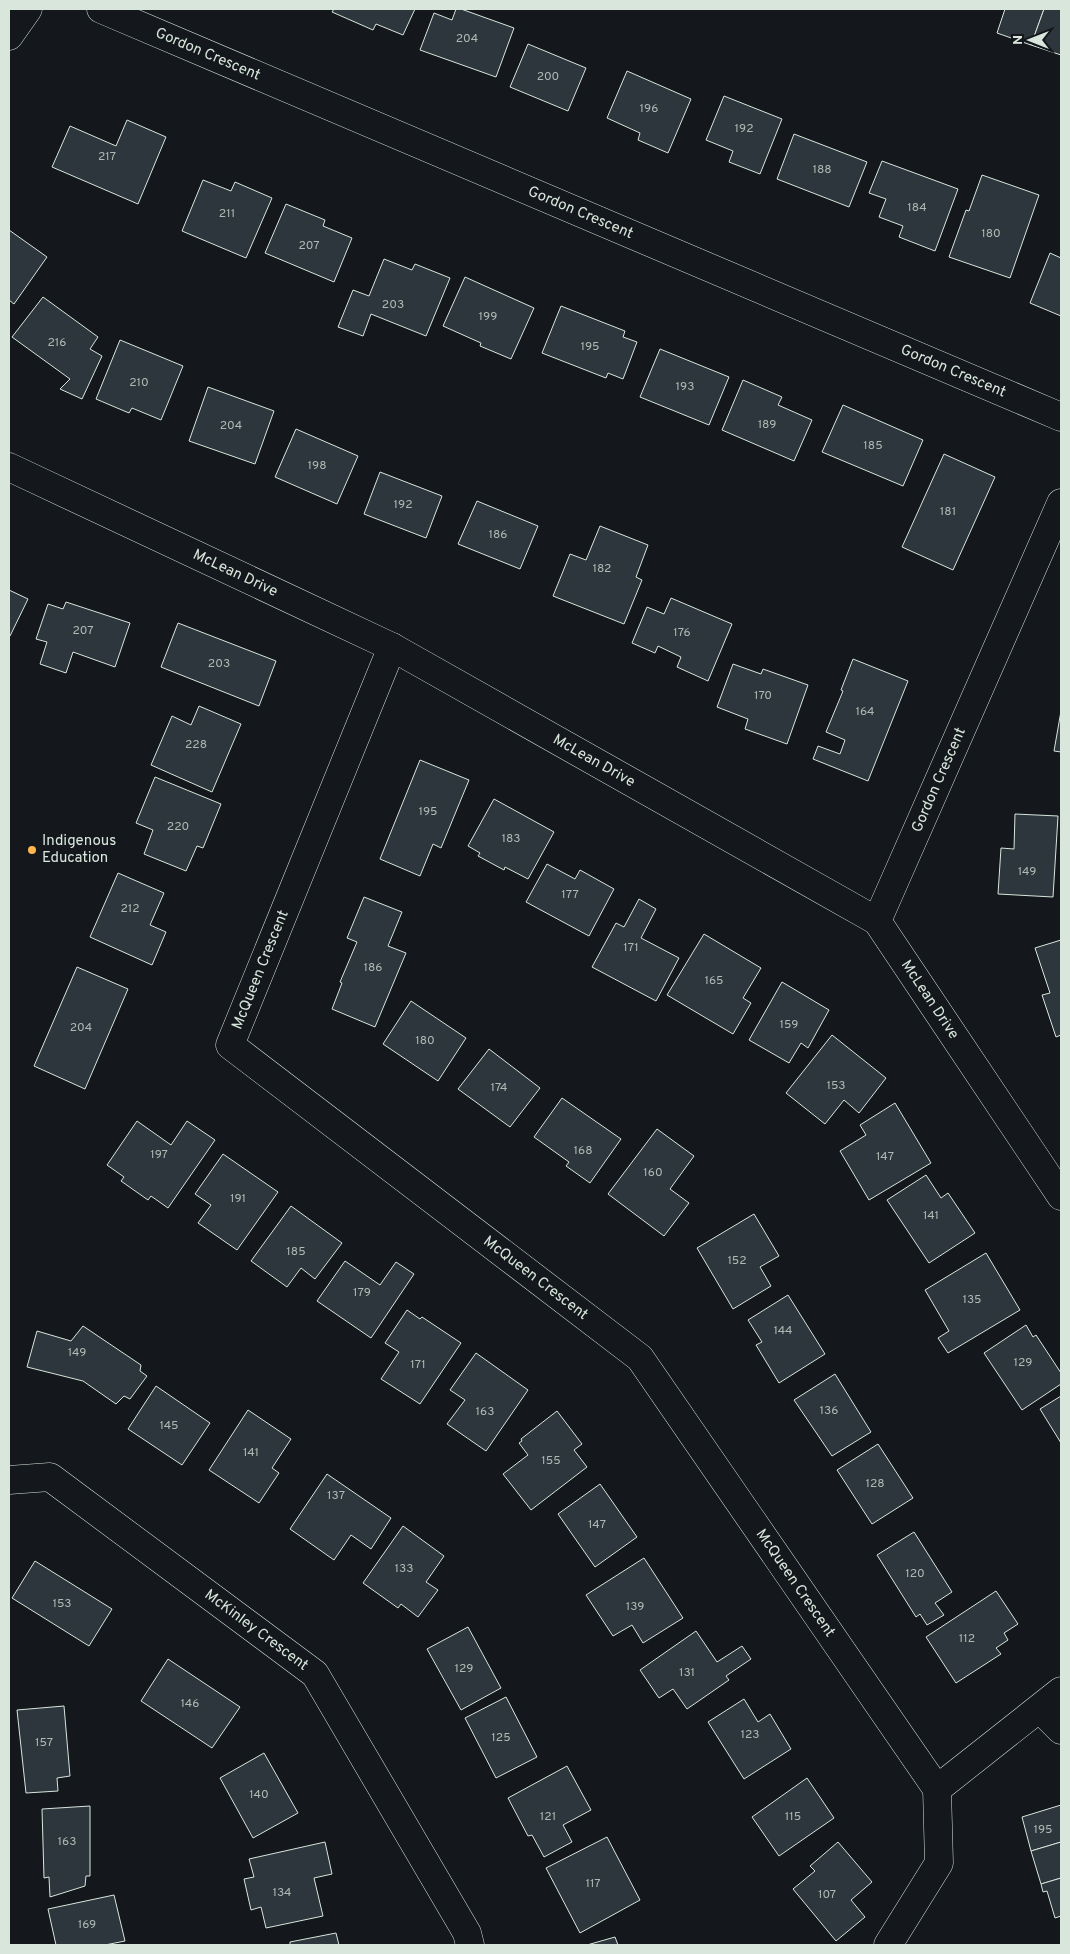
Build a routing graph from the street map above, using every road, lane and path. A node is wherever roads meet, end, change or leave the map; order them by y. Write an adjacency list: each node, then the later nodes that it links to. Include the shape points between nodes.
1 (28, 9): 3 (street)
2 (101, 9): 4 (street, Gordon Crescent)
3 (9, 36)
4 (1061, 417)
5 (9, 467): 7 (street, McLean Drive)
6 (1061, 503): 8 (street, Gordon Crescent)
7 (392, 647): 8 (street, McLean Drive); 14 (street, McQueen Crescent, via 230,1046 640,1358)
8 (877, 921): 9 (street, McLean Drive)
9 (1061, 1196)
10 (9, 1480): 15 (street, McKinley Crescent, via 50,1478 315,1674 467,1933)
11 (1061, 1691): 12 (street)
12 (1040, 1709): 13 (street); 14 (street)
13 (1061, 1730)
14 (937, 1788): 16 (street, via 939,1863)
15 (470, 1945)
16 (888, 1945)

